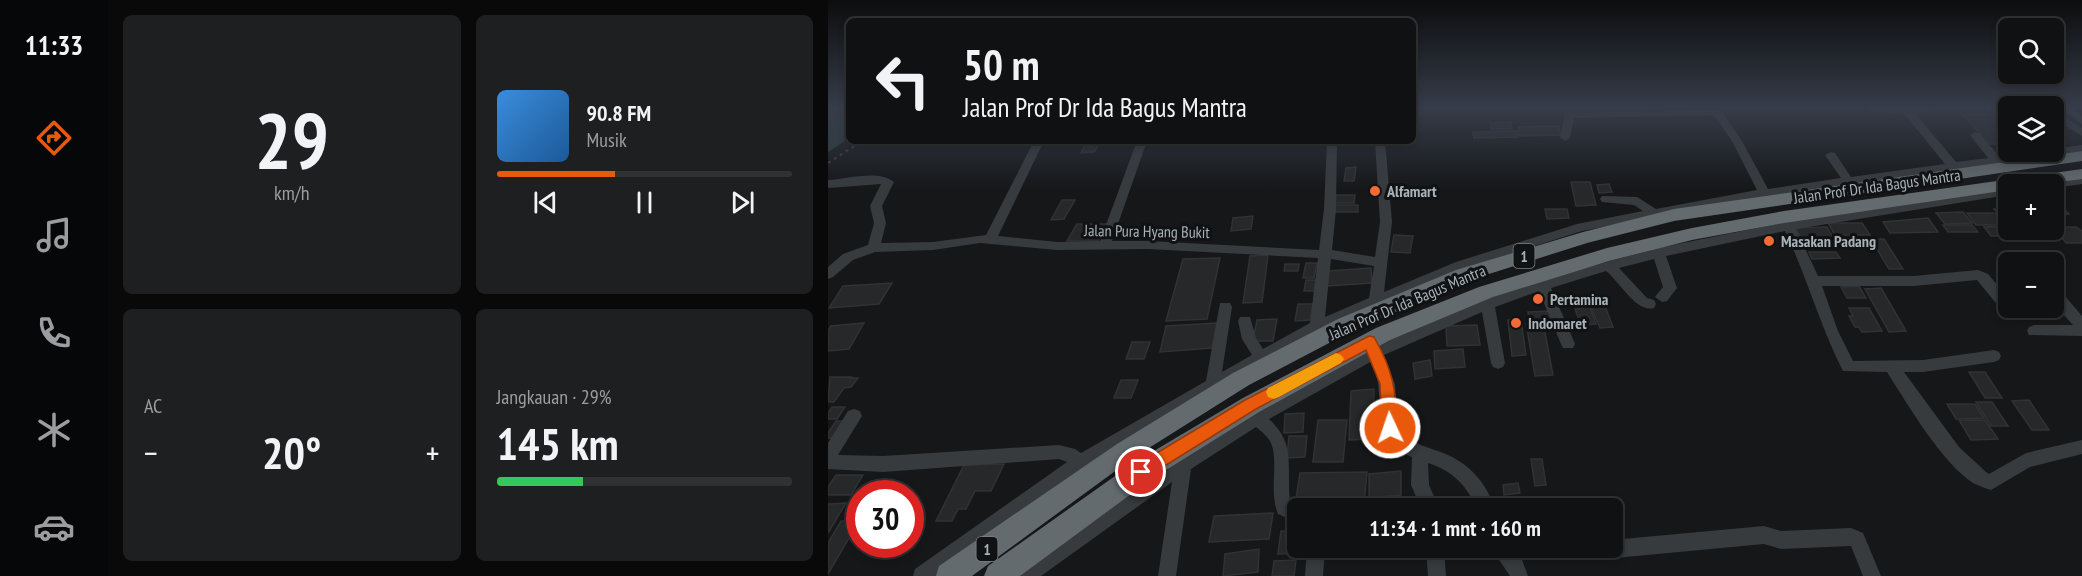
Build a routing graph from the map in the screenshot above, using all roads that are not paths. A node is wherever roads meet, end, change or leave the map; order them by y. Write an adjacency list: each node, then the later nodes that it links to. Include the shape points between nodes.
1 (1566, 135): 5 (street)
2 (1733, 135): 20 (street)
3 (1928, 135): 14 (street)
4 (1975, 135): 13 (street)
5 (1565, 138)
6 (1038, 144): 24 (street)
7 (1141, 144): 25 (street)
8 (1332, 144): 28 (street, via 1330,209)
9 (1380, 144): 29 (street, via 1386,222)
10 (2082, 148): 13 (street)
11 (1831, 155): 17 (street)
12 (2082, 156): 20 (highway, Jalan Prof Dr Ida Bagus Mantra / 1)
13 (1996, 160): 14 (street)
14 (1954, 167): 17 (street)
15 (2065, 179): 16 (street); 23 (highway, Jalan Prof Dr Ida Bagus Mantra / 1)
16 (2082, 180)
17 (1848, 181): 20 (street)
18 (828, 184): 27 (street, via 879,179 888,182 877,200 880,223)
19 (1998, 192): 23 (street)
20 (1766, 197): 22 (street); 63 (highway, Jalan Prof Dr Ida Bagus Mantra / 1, via 1582,238 1463,275 1345,325 1241,379 1125,451)
21 (1606, 199): 22 (street, via 1635,200)
22 (1654, 213): 36 (street, via 1581,227 1461,265)
23 (1786, 222): 26 (highway, Jalan Prof Dr Ida Bagus Mantra / 1); 32 (street)
24 (990, 240): 25 (street, Jalan Pura Hyang Bukit); 27 (street, Jalan Pura Hyang Bukit)
25 (1104, 246): 28 (street, Jalan Pura Hyang Bukit)
26 (1657, 247): 30 (street); 34 (street, via 1670,288); 46 (highway, Jalan Prof Dr Ida Bagus Mantra / 1, via 1607,255 1486,292)
27 (874, 248): 31 (street, Jalan Pura Hyang Bukit, via 848,257)
28 (1323, 255): 29 (street, Jalan Pura Hyang Bukit); 42 (street)
29 (1380, 262): 36 (street)
30 (1607, 265): 33 (street); 37 (street, via 1642,302)
31 (828, 274)
32 (1814, 281): 35 (street, via 1914,281 1978,275); 50 (street, via 1848,367)
33 (1543, 285): 38 (street); 45 (street)
34 (1662, 297)
35 (1998, 297)
36 (1376, 300): 42 (street)
37 (1649, 304)
38 (1488, 305): 46 (street); 49 (street)
39 (1224, 307): 51 (street)
40 (2075, 308): 43 (street)
41 (1245, 321): 48 (street, via 1248,339)
42 (1317, 326): 48 (street)
43 (2082, 328): 44 (street)
44 (2034, 331)
45 (1568, 344)
46 (1372, 347): 53 (street); 55 (street, via 1387,384 1393,436); 64 (highway, Jalan Prof Dr Ida Bagus Mantra / 1, via 1251,405 1141,472)
47 (1994, 356): 50 (street)
48 (1261, 357): 51 (street)
49 (1498, 363)
50 (1892, 367): 54 (street, via 1967,469 1985,482 2025,460)
51 (1213, 384): 58 (street)
52 (854, 416): 56 (street)
53 (1258, 418): 59 (street); 62 (street, via 1278,440 1281,501)
54 (2082, 447)
55 (1420, 453): 60 (street, via 1420,485); 61 (street, via 1460,469)
56 (828, 457)
57 (828, 462): 58 (street, via 906,463 1059,452)
58 (1081, 462): 69 (street)
59 (1183, 464): 72 (street); 73 (street)
60 (1426, 498)
61 (1481, 498)
62 (1287, 510)
63 (1026, 521): 64 (highway); 70 (highway, 1)
64 (1044, 542): 71 (highway, 1)
65 (1623, 548): 77 (street, via 1764,535 1781,540 1851,537 1857,539)
66 (1315, 558): 74 (street)
67 (1436, 558): 75 (street)
68 (1509, 558): 76 (street)
69 (922, 576)
70 (949, 576)
71 (998, 576)
72 (1025, 576)
73 (1167, 576)
74 (1314, 576)
75 (1437, 576)
76 (1519, 576)
77 (1872, 576)

